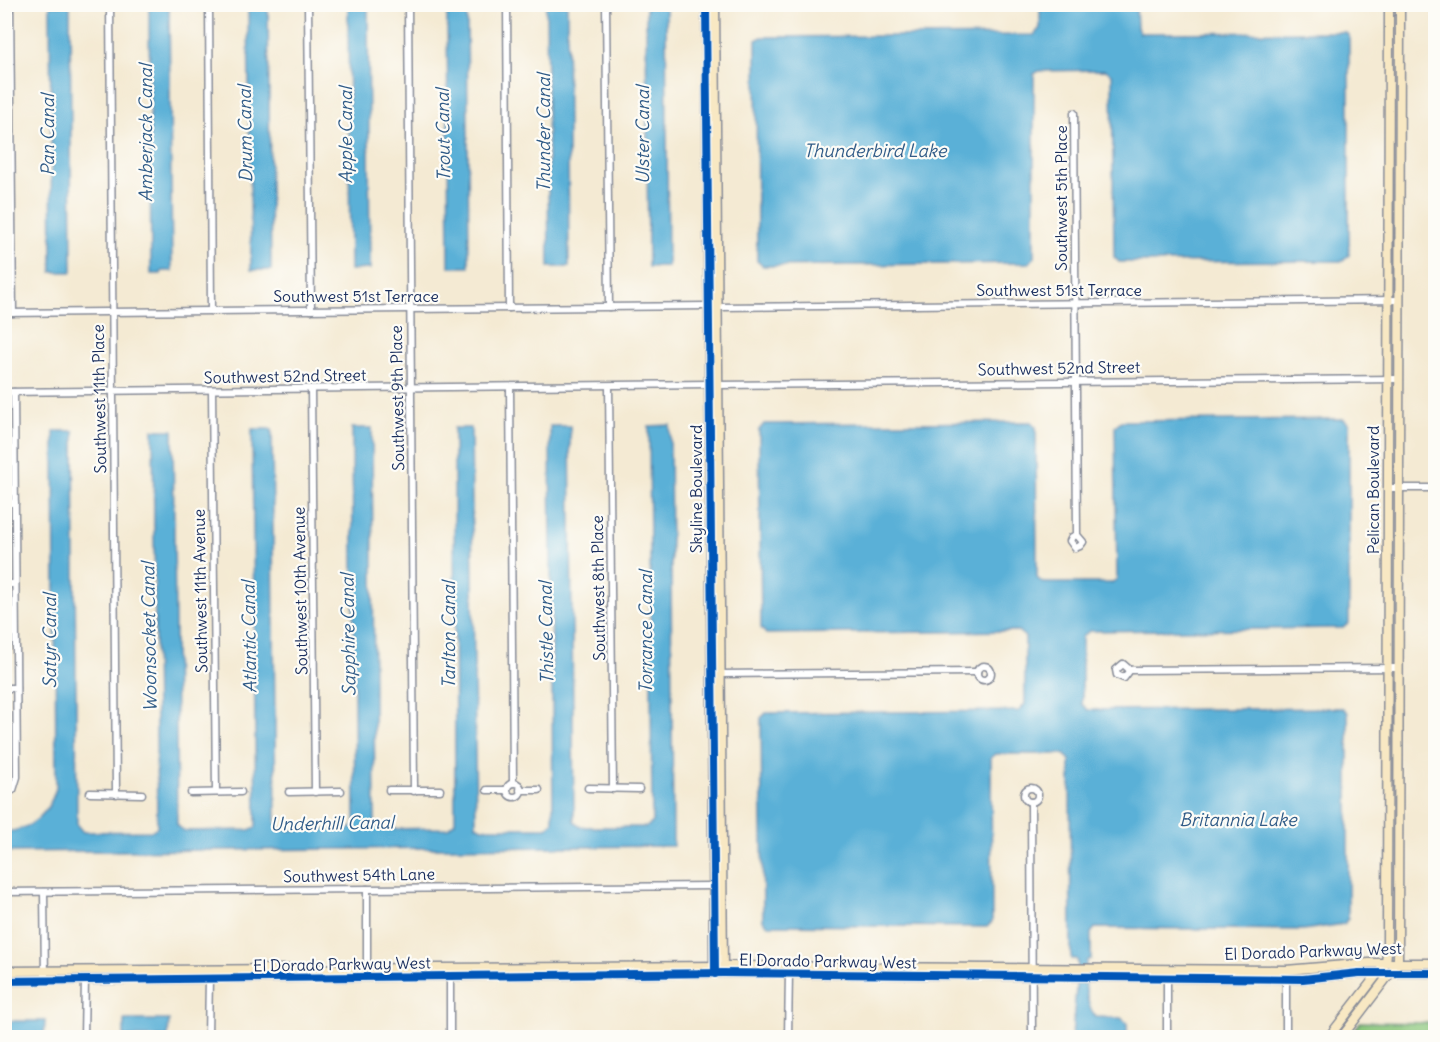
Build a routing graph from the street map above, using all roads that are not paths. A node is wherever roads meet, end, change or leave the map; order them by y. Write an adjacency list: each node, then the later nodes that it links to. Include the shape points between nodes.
1 (10, 4): 12 (street)
2 (110, 4): 27 (street, Southwest 11th Place)
3 (209, 4): 26 (street)
4 (308, 4): 25 (street)
5 (408, 4): 23 (street, Southwest 9th Place)
6 (507, 4): 24 (street)
7 (606, 4): 21 (street)
8 (706, 4): 20 (street, Skyline Boulevard)
9 (715, 4): 22 (street, Skyline Boulevard)
10 (1389, 4): 14 (street, Pelican Boulevard)
11 (1400, 4): 15 (street, Pelican Boulevard)
12 (8, 91): 16 (street)
13 (1074, 113): 19 (street, Southwest 5th Place)
14 (1389, 139): 15 (street); 17 (street, Pelican Boulevard)
15 (1400, 139): 18 (street, Pelican Boulevard)
16 (8, 202): 29 (street)
17 (1388, 300): 18 (street, Southwest 51st Terrace); 19 (street, Southwest 51st Terrace); 30 (street, Pelican Boulevard)
18 (1399, 300): 31 (street, Pelican Boulevard)
19 (1075, 303): 22 (street, Southwest 51st Terrace); 32 (street, Southwest 5th Place)
20 (708, 306): 21 (street, Southwest 51st Terrace); 22 (street); 33 (street, Skyline Boulevard)
21 (609, 307): 24 (street, Southwest 51st Terrace)
22 (719, 307): 34 (street, Skyline Boulevard)
23 (411, 309): 24 (street, Southwest 51st Terrace); 25 (street, Southwest 51st Terrace); 37 (street, Southwest 9th Place)
24 (509, 309)
25 (311, 310): 26 (street, Southwest 51st Terrace)
26 (211, 311): 27 (street, Southwest 51st Terrace)
27 (112, 312): 29 (street, Southwest 51st Terrace); 39 (street, Southwest 11th Place)
28 (4, 313): 29 (street, Southwest 51st Terrace)
29 (13, 313)
30 (1389, 379): 31 (street, Southwest 52nd Street); 32 (street, Southwest 52nd Street); 43 (street, Pelican Boulevard)
31 (1399, 379): 44 (street, Pelican Boulevard)
32 (1076, 382): 34 (street, Southwest 52nd Street); 48 (street, Southwest 5th Place)
33 (709, 384): 34 (street); 35 (street, Southwest 52nd Street); 55 (street, Skyline Boulevard)
34 (719, 385): 56 (street, Skyline Boulevard)
35 (609, 386): 36 (street, Southwest 52nd Street); 62 (street, Southwest 8th Place)
36 (510, 387): 37 (street, Southwest 52nd Street); 59 (street)
37 (410, 388): 38 (street, Southwest 52nd Street); 70 (street, Southwest 9th Place)
38 (311, 389): 40 (street, Southwest 52nd Street); 75 (street, Southwest 10th Avenue)
39 (112, 390): 40 (street, Southwest 52nd Street); 42 (street, Southwest 52nd Street); 78 (street, Southwest 11th Place)
40 (212, 390): 72 (street, Southwest 11th Avenue)
41 (4, 392): 42 (street, Southwest 52nd Street)
42 (14, 392): 47 (street)
43 (1388, 488): 44 (street); 51 (street, Pelican Boulevard)
44 (1399, 488): 45 (street); 52 (street, Pelican Boulevard)
45 (1436, 488)
46 (4, 503): 47 (street)
47 (15, 503): 50 (street)
48 (1077, 535)
49 (4, 584): 50 (street)
50 (15, 584): 58 (street)
51 (1388, 668): 52 (street); 53 (street); 85 (street, Pelican Boulevard)
52 (1398, 668): 86 (street, Pelican Boulevard)
53 (1130, 670)
54 (977, 672): 56 (street)
55 (711, 674): 56 (street); 81 (street, Skyline Boulevard)
56 (721, 674): 81 (street, Skyline Boulevard)
57 (4, 688): 58 (street)
58 (16, 688): 71 (street, via 17,777 13,789)
59 (513, 783): 67 (street); 68 (street)
60 (588, 788): 62 (street)
61 (539, 789): 68 (street)
62 (613, 789): 63 (street)
63 (639, 789)
64 (389, 790): 70 (street)
65 (440, 790): 70 (street)
66 (487, 790): 67 (street)
67 (507, 790): 68 (street, via 513,796)
68 (520, 790)
69 (341, 791): 75 (street)
70 (414, 791)
71 (4, 792)
72 (216, 792): 73 (street); 77 (street)
73 (241, 792)
74 (289, 792): 75 (street)
75 (315, 792)
76 (90, 793): 78 (street)
77 (191, 793)
78 (116, 794): 79 (street)
79 (142, 794)
80 (1031, 802): 92 (street)
81 (718, 886): 82 (street, Southwest 54th Lane); 88 (street, Skyline Boulevard)
82 (367, 889): 84 (street, Southwest 54th Lane); 93 (street)
83 (4, 892): 84 (street, Southwest 54th Lane)
84 (44, 892): 100 (street)
85 (1386, 963): 86 (street, El Dorado Parkway West); 94 (street); 99 (street, El Dorado Parkway West)
86 (1398, 963): 87 (street, El Dorado Parkway West); 95 (street)
87 (1436, 963)
88 (719, 970): 89 (street, El Dorado Parkway West); 91 (street, El Dorado Parkway West)
89 (789, 970): 92 (street, El Dorado Parkway West); 106 (street)
90 (4, 971): 100 (street, El Dorado Parkway West)
91 (450, 972): 93 (street, El Dorado Parkway West); 105 (street)
92 (1033, 972): 98 (street, El Dorado Parkway West); 107 (street)
93 (367, 973): 97 (street, El Dorado Parkway West)
94 (1377, 973): 95 (street, El Dorado Parkway West); 99 (street, El Dorado Parkway West); 110 (street)
95 (1390, 973): 96 (street, El Dorado Parkway West); 111 (street)
96 (1436, 973)
97 (209, 974): 101 (street, El Dorado Parkway West); 104 (street)
98 (1167, 974): 99 (street, El Dorado Parkway West); 108 (street)
99 (1286, 975): 109 (street)
100 (45, 976): 101 (street, El Dorado Parkway West); 102 (street, El Dorado Parkway West)
101 (85, 976): 103 (street)
102 (4, 981)
103 (84, 1038)
104 (208, 1038)
105 (450, 1038)
106 (788, 1038)
107 (1032, 1038)
108 (1167, 1038)
109 (1286, 1038)
110 (1328, 1038)
111 (1341, 1038)

